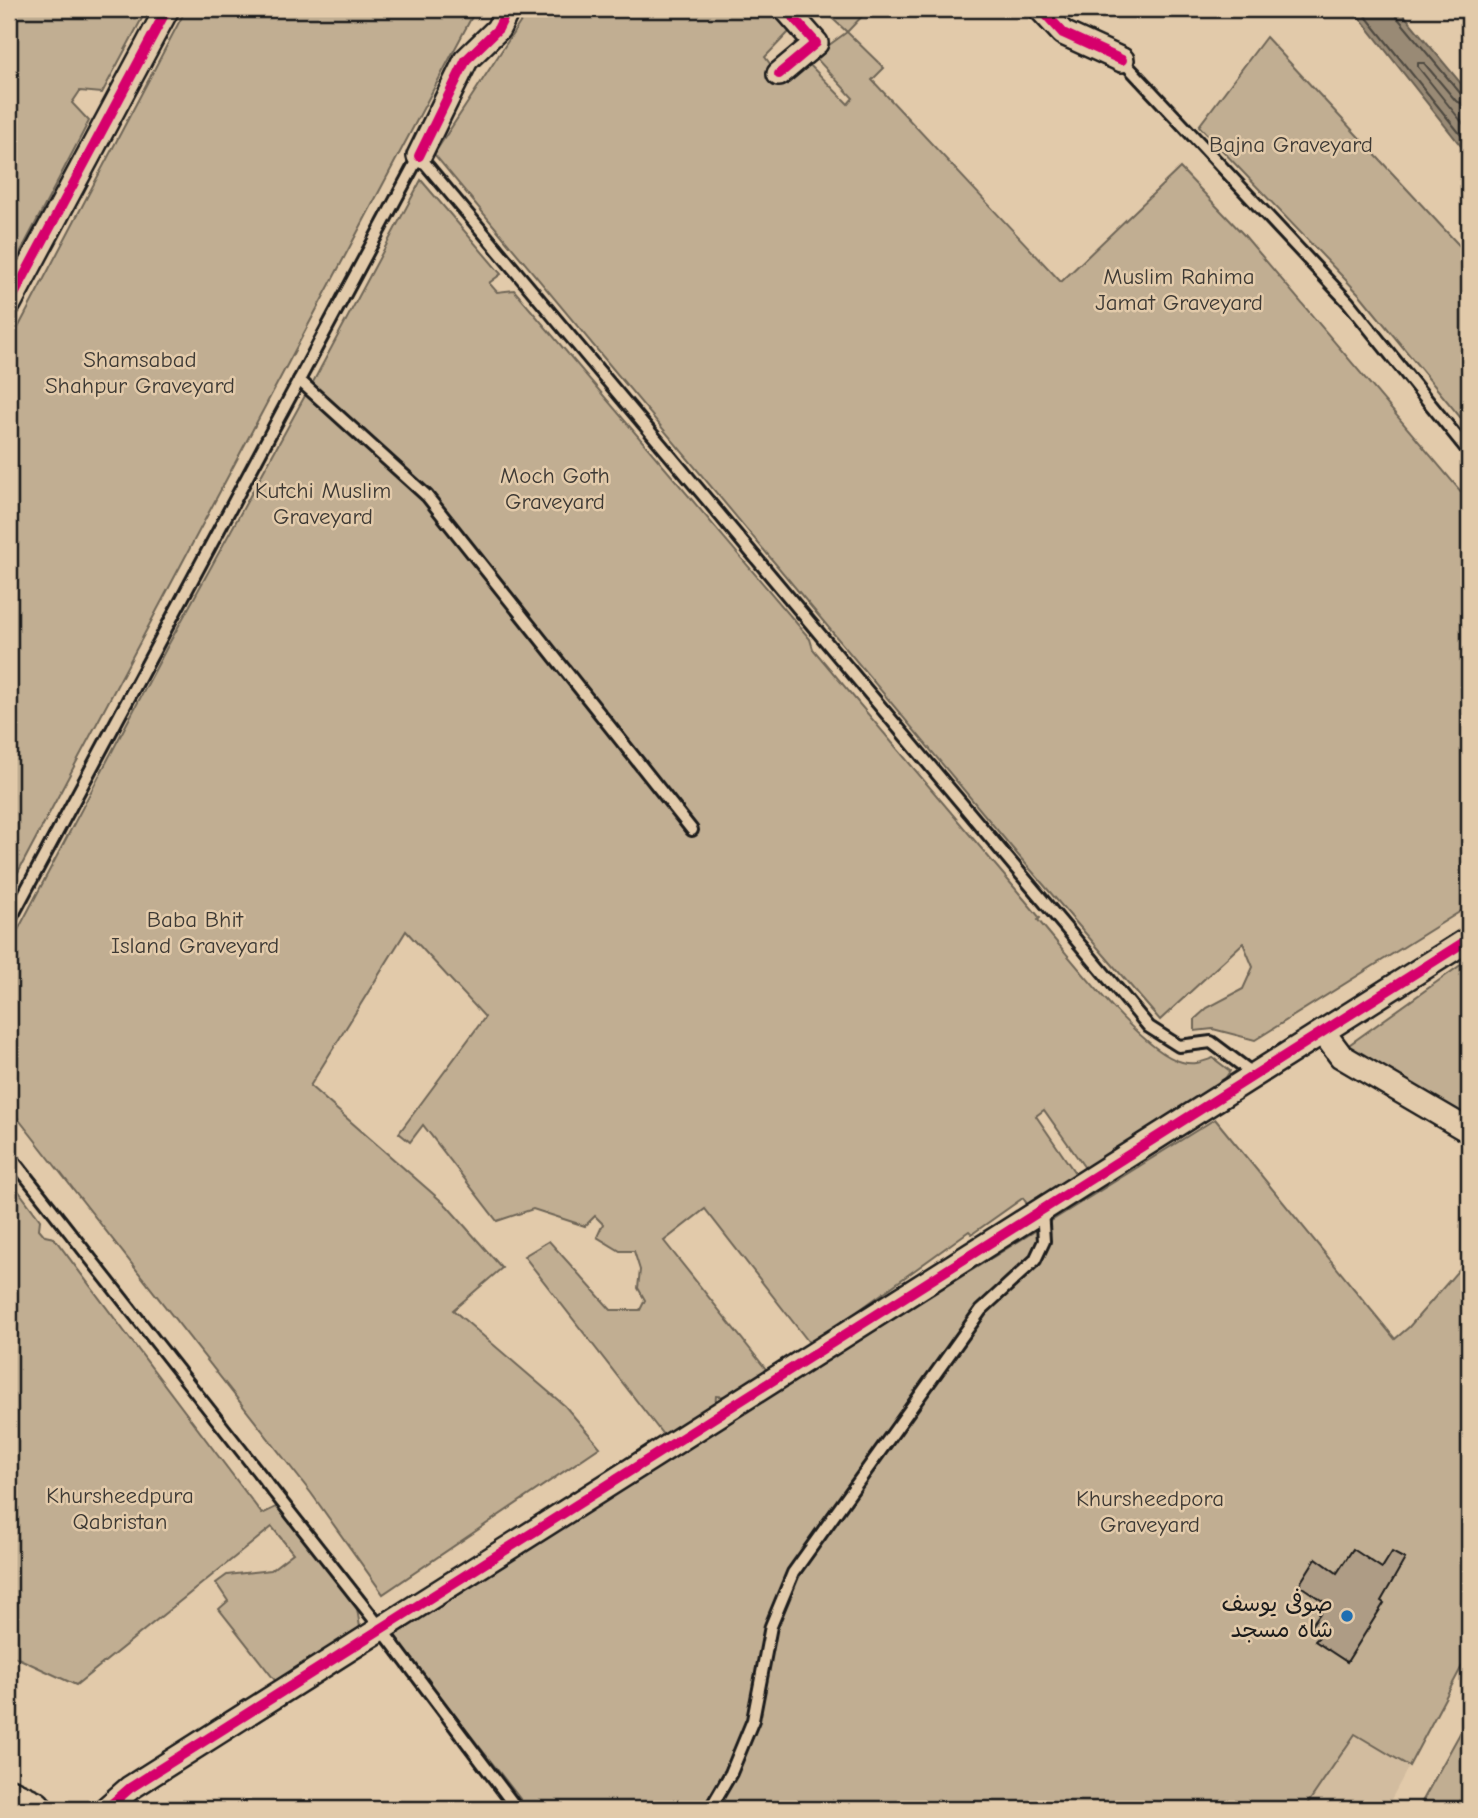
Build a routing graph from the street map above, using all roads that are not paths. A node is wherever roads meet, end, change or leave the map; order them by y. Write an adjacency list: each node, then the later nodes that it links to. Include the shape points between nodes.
1 (167, 9): 8 (street)
2 (508, 9): 7 (street, via 498,29 466,60)
3 (786, 9): 6 (street, via 816,43)
4 (1041, 9): 5 (street, via 1063,33)
5 (1122, 60): 10 (lane, via 1348,302)
6 (779, 74)
7 (419, 156): 9 (lane); 15 (lane, via 1149,1027 1179,1046 1212,1042)
8 (9, 304)
9 (299, 380): 11 (lane, via 426,496); 12 (lane)
10 (1469, 452)
11 (692, 830)
12 (9, 922)
13 (1469, 939): 14 (street)
14 (1323, 1032): 15 (street); 16 (street, via 1341,1056)
15 (1255, 1075): 18 (street)
16 (1469, 1131)
17 (9, 1156): 19 (lane)
18 (1042, 1209): 19 (street); 24 (lane, via 1044,1241 1035,1260 981,1310 793,1573 771,1626 753,1720)
19 (380, 1627): 22 (street, via 131,1788); 23 (lane)
20 (9, 1798): 21 (highway)
21 (33, 1809)
22 (106, 1809)
23 (517, 1809)
24 (710, 1809)

